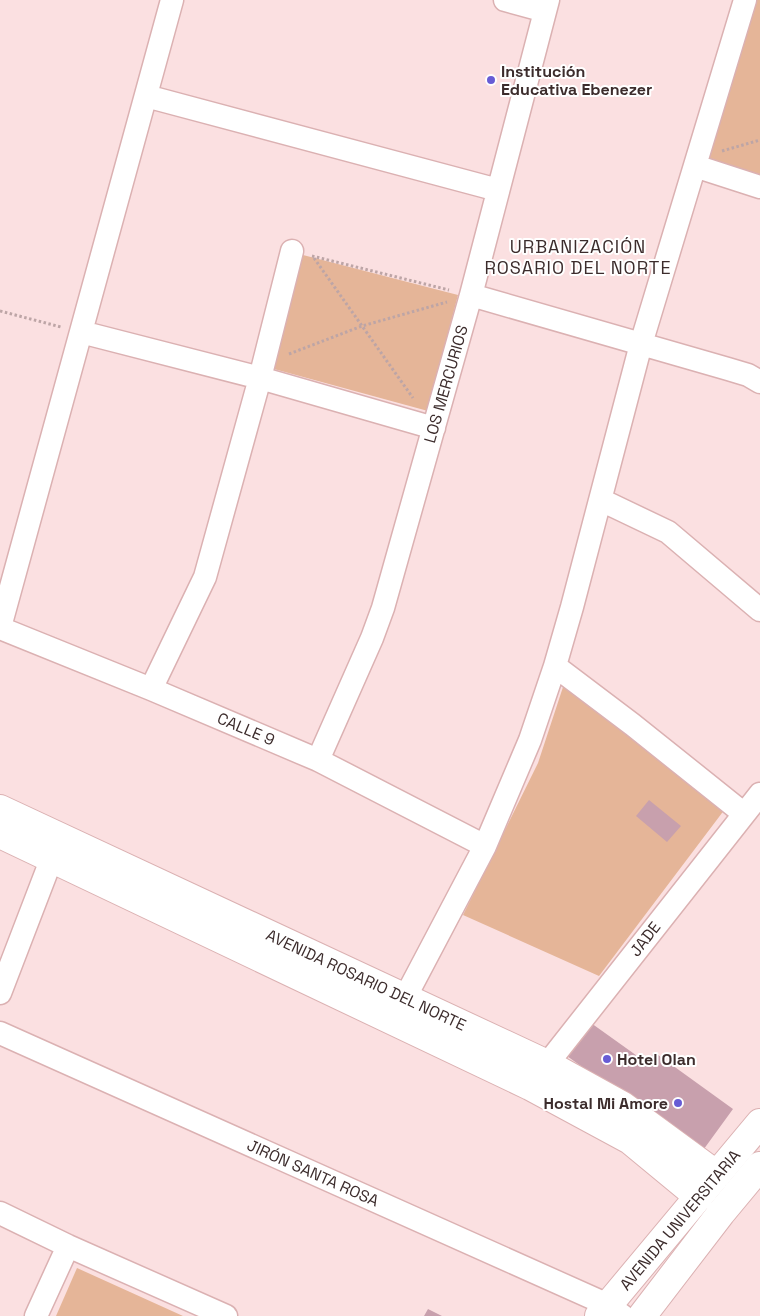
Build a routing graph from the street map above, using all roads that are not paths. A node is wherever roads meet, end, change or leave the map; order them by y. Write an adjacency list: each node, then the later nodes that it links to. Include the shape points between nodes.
1 (172, 0): 5 (street)
2 (505, 0): 4 (street)
3 (745, 0): 6 (street)
4 (546, 5): 8 (street, LOS MERCURIOS)
5 (146, 96): 8 (street); 11 (street)
6 (695, 166): 7 (street); 12 (street)
7 (760, 187)
8 (498, 190): 10 (street, LOS MERCURIOS)
9 (302, 253): 13 (street)
10 (471, 295): 12 (street); 15 (street, LOS MERCURIOS)
11 (81, 332): 13 (street); 18 (street)
12 (641, 344): 14 (street, via 748,375); 16 (street)
13 (262, 370): 15 (street); 20 (street, via 205,577)
14 (760, 382)
15 (434, 428): 21 (street, LOS MERCURIOS, via 383,608)
16 (601, 500): 17 (street, via 668,532); 19 (street)
17 (760, 610)
18 (0, 627): 20 (street, CALLE 9)
19 (555, 666): 24 (street); 26 (street, via 530,740)
20 (151, 689): 21 (street, CALLE 9)
21 (318, 760): 26 (street, CALLE 9)
22 (760, 794): 24 (street, JADE)
23 (0, 810): 27 (street, AVENIDA ROSARIO DEL NORTE)
24 (743, 814): 31 (street, JADE)
25 (0, 834): 27 (street, AVENIDA ROSARIO DEL NORTE)
26 (485, 846): 29 (street)
27 (56, 848): 28 (street); 29 (street, AVENIDA ROSARIO DEL NORTE)
28 (0, 993)
29 (399, 1009): 31 (street, AVENIDA ROSARIO DEL NORTE); 32 (street, AVENIDA ROSARIO DEL NORTE)
30 (0, 1033): 39 (street, JIRÓN SANTA ROSA)
31 (547, 1064): 32 (street, JADE); 35 (street, AVENIDA ROSARIO DEL NORTE, via 623,1106)
32 (530, 1086): 36 (street, AVENIDA ROSARIO DEL NORTE, via 630,1140)
33 (760, 1124): 35 (street, AVENIDA UNIVERSITARIA)
34 (760, 1166): 42 (street, AVENIDA UNIVERSITARIA)
35 (717, 1175): 36 (street, AVENIDA UNIVERSITARIA)
36 (699, 1197): 39 (street, AVENIDA UNIVERSITARIA)
37 (0, 1214): 38 (street)
38 (68, 1246): 40 (street); 41 (street)
39 (610, 1312)
40 (36, 1316)
41 (226, 1316)
42 (642, 1316)

